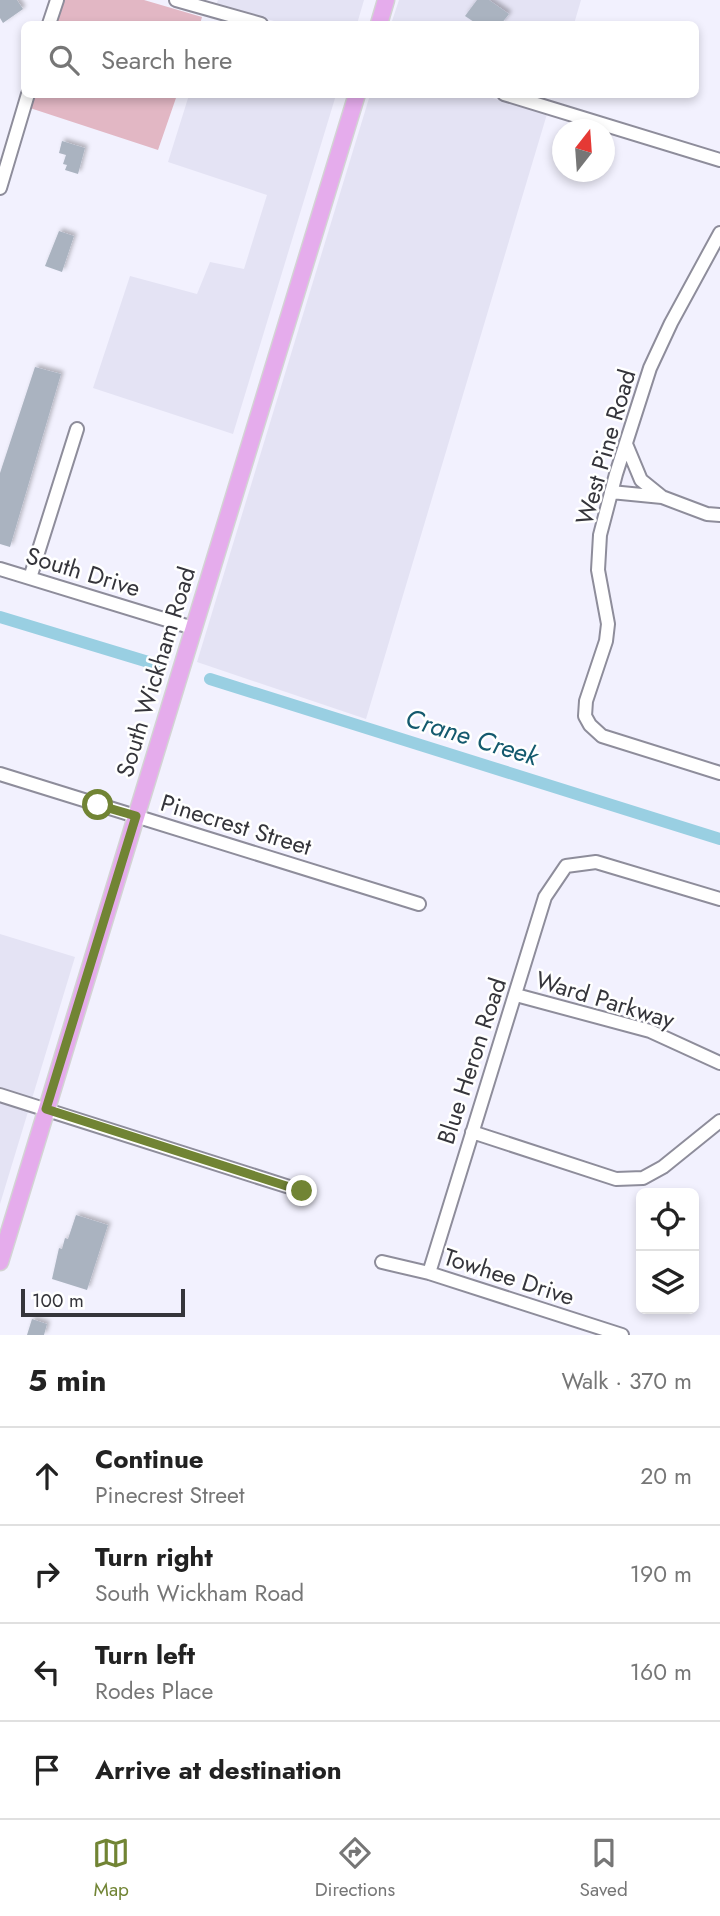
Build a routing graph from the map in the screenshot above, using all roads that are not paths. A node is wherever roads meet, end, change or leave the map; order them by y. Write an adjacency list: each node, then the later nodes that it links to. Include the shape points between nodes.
1 (57, 0): 4 (street)
2 (176, 0): 5 (street)
3 (386, 0): 6 (main road)
4 (50, 21)
5 (250, 21)
6 (380, 21)
7 (27, 98): 11 (street)
8 (356, 98): 20 (main road, South Wickham Road)
9 (517, 98): 10 (street)
10 (720, 160)
11 (1, 181)
12 (720, 233): 14 (street, West Pine Road, via 650,368)
13 (77, 429): 19 (street)
14 (626, 444): 15 (street, West Pine Road); 16 (street, via 641,480)
15 (611, 492): 16 (street); 21 (street, West Pine Road, via 600,535 598,570 608,624 606,641 584,716 602,736)
16 (662, 497): 17 (street)
17 (720, 515)
18 (0, 569): 19 (street, South Drive)
19 (30, 578): 20 (street, South Drive)
20 (193, 628): 23 (main road, South Wickham Road)
21 (720, 773)
22 (0, 774): 23 (street, Pinecrest Street)
23 (136, 816): 25 (street, Pinecrest Street); 29 (main road, South Wickham Road)
24 (720, 899): 26 (street, Blue Heron Road, via 596,862 566,866 545,897)
25 (419, 904)
26 (516, 995): 27 (street, Ward Parkway, via 650,1031); 31 (street, Blue Heron Road)
27 (720, 1063)
28 (0, 1095): 29 (street)
29 (46, 1109): 32 (street); 33 (main road, South Wickham Road)
30 (720, 1121): 31 (street, via 663,1167 643,1178 630,1179 616,1179)
31 (472, 1132): 35 (street, Blue Heron Road)
32 (302, 1191)
33 (0, 1262)
34 (382, 1262): 35 (street, Towhee Drive)
35 (429, 1273): 36 (street, Towhee Drive)
36 (622, 1335)

